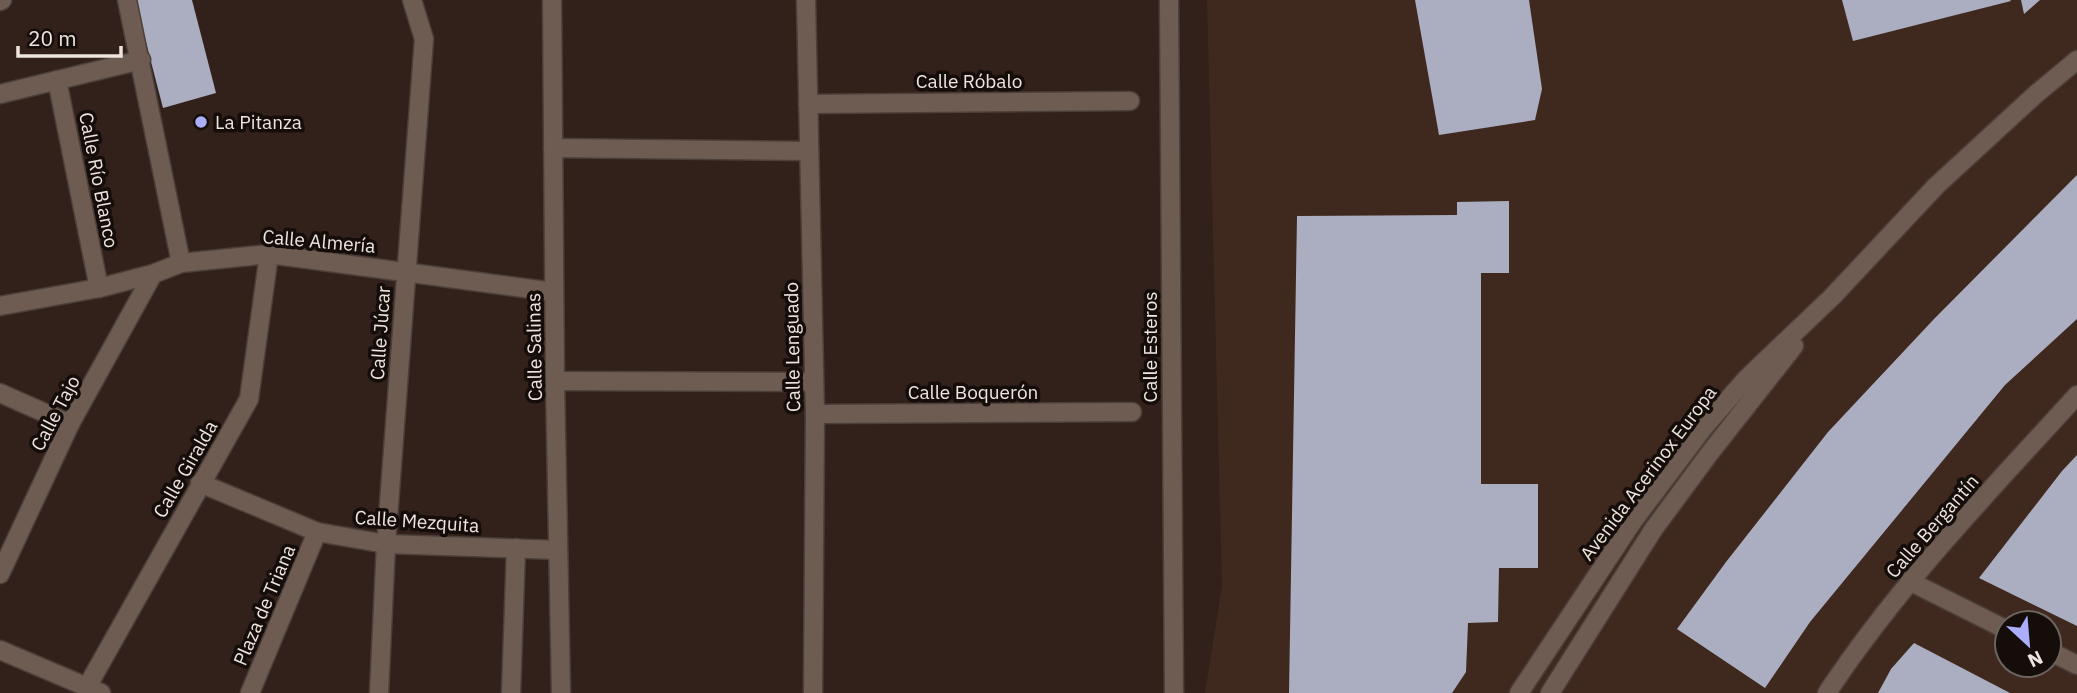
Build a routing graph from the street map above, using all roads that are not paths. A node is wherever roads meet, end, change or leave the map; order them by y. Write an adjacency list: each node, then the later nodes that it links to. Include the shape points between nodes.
1 (127, 0): 6 (street)
2 (412, 0): 16 (street, Calle Júcar, via 424,39)
3 (552, 0): 12 (street, Calle Salinas)
4 (806, 0): 11 (street, Calle Lenguado)
5 (1169, 0): 44 (street, Calle Esteros)
6 (141, 60): 8 (street); 15 (street)
7 (2077, 60): 20 (street, Avenida Acerinox Europa, via 1936,186)
8 (57, 80): 9 (street); 18 (street, Calle Río Blanco)
9 (0, 94)
10 (1130, 101): 11 (street, Calle Róbalo)
11 (808, 104): 13 (street, Calle Lenguado)
12 (553, 148): 13 (street); 19 (street, Calle Salinas)
13 (809, 151): 23 (street, Calle Lenguado)
14 (269, 254): 15 (street, Calle Almería); 16 (street, Calle Almería); 29 (street, Calle Giralda, via 249,399)
15 (181, 263): 17 (street, Calle Almería)
16 (405, 271): 19 (street, Calle Almería); 31 (street, Calle Júcar)
17 (153, 274): 18 (street, Calle Almería); 28 (street, Calle Tajo)
18 (99, 288): 21 (street, Calle Almería)
19 (554, 292): 22 (street, Calle Salinas)
20 (1832, 297): 45 (street, Avenida Acerinox Europa, via 1747,378 1704,427 1633,521); 46 (street, Avenida Acerinox Europa, via 1653,530)
21 (0, 306)
22 (555, 381): 23 (street); 33 (street, Calle Salinas)
23 (814, 382): 27 (street, Calle Lenguado)
24 (0, 393): 28 (street)
25 (2077, 395): 35 (street, Calle Bergantín)
26 (1132, 412): 27 (street, Calle Boquerón)
27 (815, 414): 43 (street, Calle Lenguado)
28 (70, 424): 34 (street, Calle Tajo)
29 (200, 482): 30 (street, Calle Mezquita); 38 (street, Calle Giralda)
30 (317, 532): 31 (street, Calle Mezquita); 39 (street, Plaza de Triana)
31 (386, 544): 32 (street, Calle Mezquita); 40 (street)
32 (516, 548): 33 (street, Calle Mezquita); 41 (street)
33 (558, 550): 42 (street, Calle Salinas)
34 (0, 574)
35 (1909, 581): 36 (street); 47 (street, Calle Bergantín)
36 (1993, 623)
37 (0, 650): 38 (street)
38 (94, 690)
39 (250, 693)
40 (379, 693)
41 (511, 693)
42 (561, 693)
43 (813, 693)
44 (1174, 693)
45 (1519, 693)
46 (1550, 693)
47 (1827, 693)

